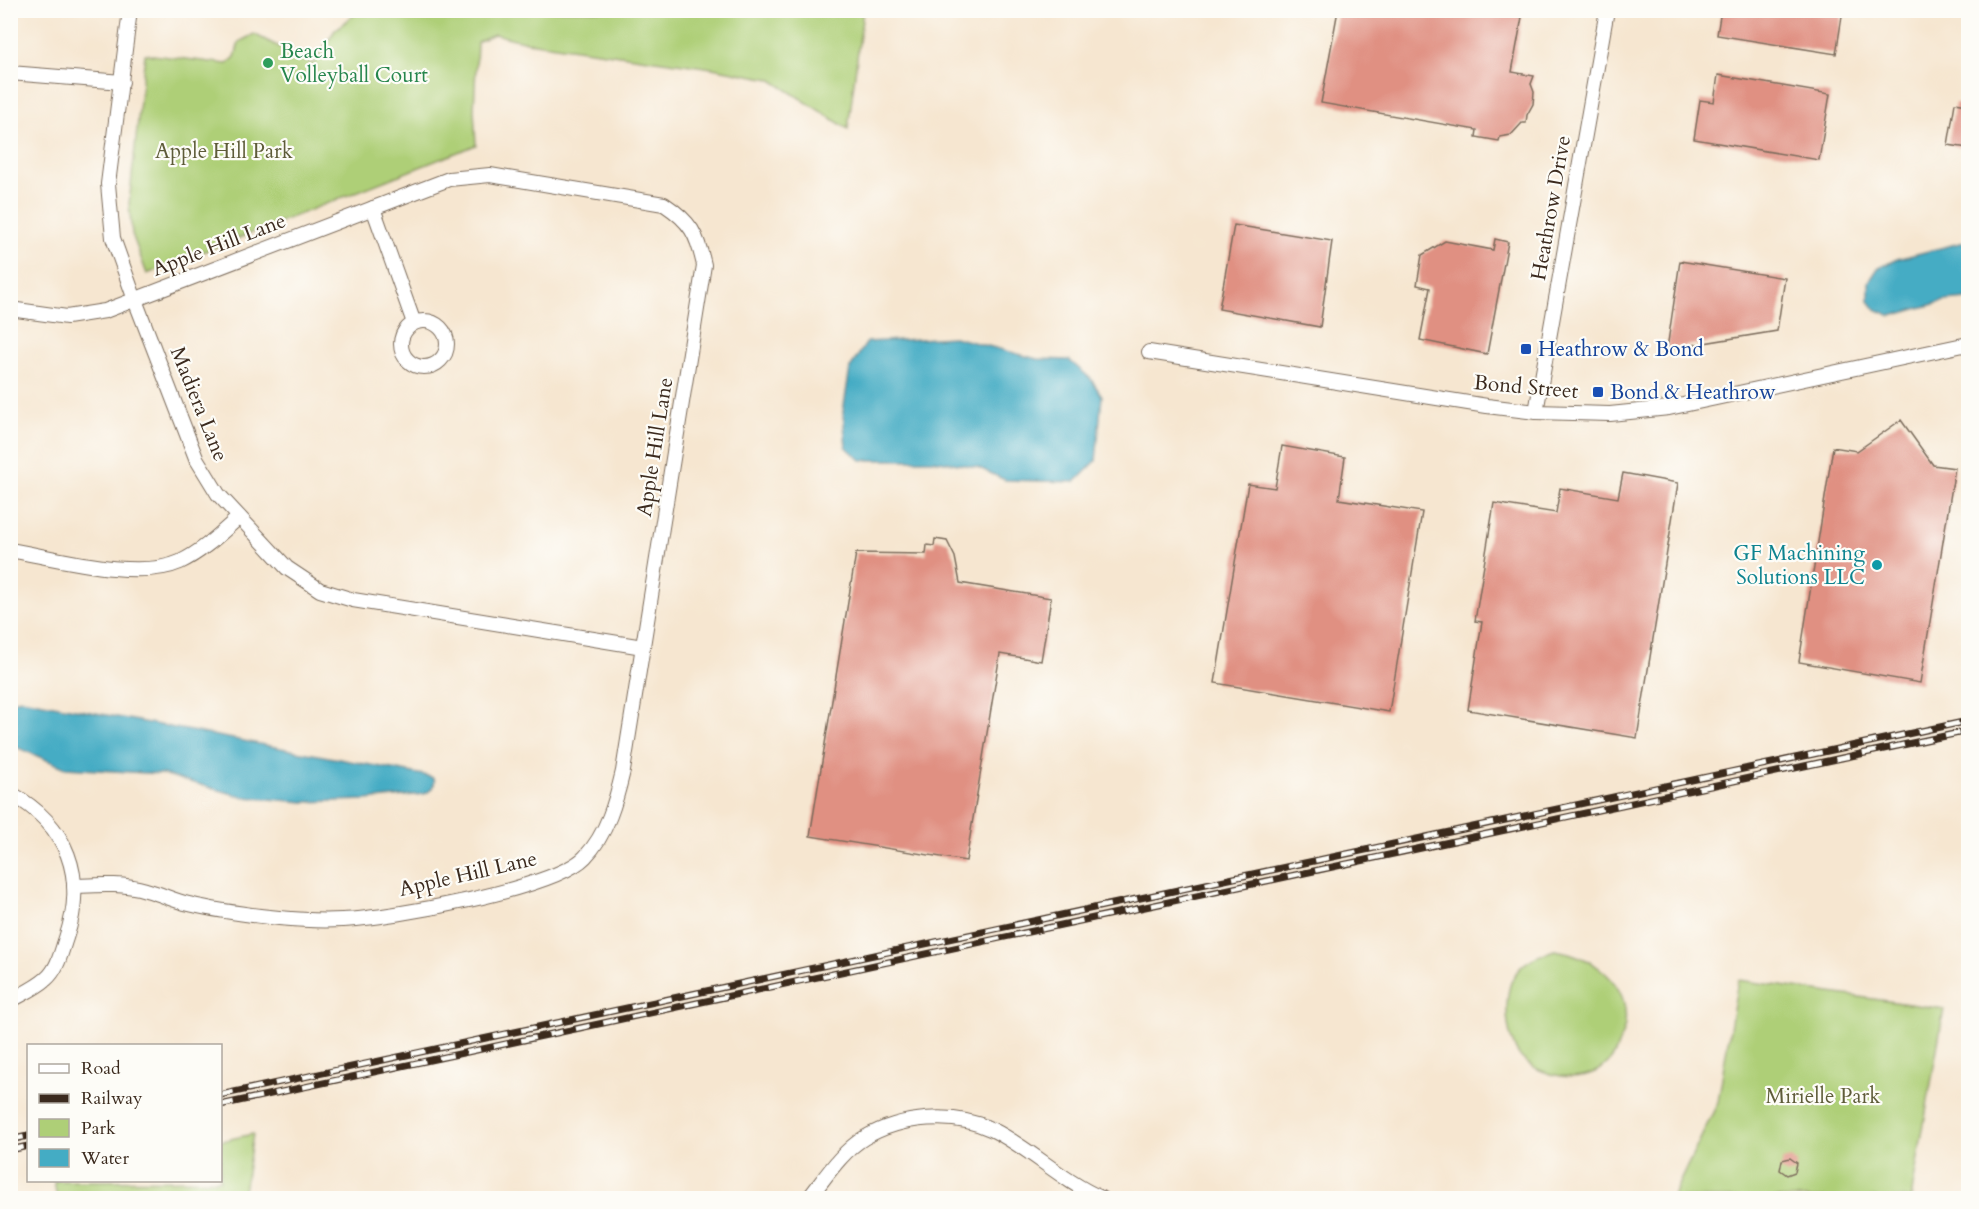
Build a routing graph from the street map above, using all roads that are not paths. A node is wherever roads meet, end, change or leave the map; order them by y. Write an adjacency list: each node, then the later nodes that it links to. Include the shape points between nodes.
1 (130, 10): 4 (street, Madiera Lane)
2 (1607, 10): 11 (street, Heathrow Drive)
3 (10, 73): 4 (street)
4 (122, 82): 6 (street, Madiera Lane, via 108,184 109,217)
5 (373, 208): 6 (street, Apple Hill Lane); 8 (street); 14 (street, Apple Hill Lane, via 449,179 490,175 664,204 693,229 704,266 703,281)
6 (135, 300): 7 (street, Apple Hill Lane, via 105,312 67,317); 12 (street, Madiera Lane, via 196,458 218,494)
7 (10, 309)
8 (414, 323)
9 (1968, 344): 11 (street, Bond Street, via 1669,408 1610,414)
10 (1149, 352): 11 (street, Bond Street)
11 (1536, 412)
12 (239, 517): 13 (street, via 206,546 163,567 125,569); 14 (street, Madiera Lane, via 287,568 320,590 353,600)
13 (10, 550)
14 (643, 647): 16 (street, Apple Hill Lane, via 613,810 585,858 531,885 345,920 312,921 189,904 144,889 113,884)
15 (10, 794): 16 (street, via 32,808 65,843)
16 (74, 886): 17 (street, via 76,902 56,967 46,980)
17 (10, 1000)
18 (809, 1198): 19 (street, via 863,1138 886,1127 923,1118 976,1123 994,1130 1066,1180)
19 (1101, 1198)

